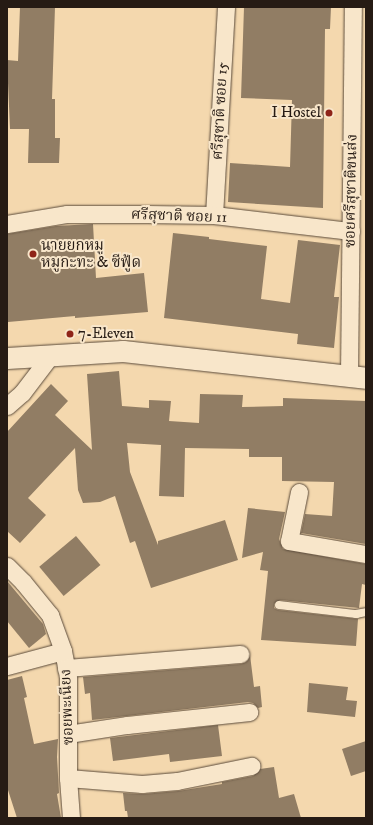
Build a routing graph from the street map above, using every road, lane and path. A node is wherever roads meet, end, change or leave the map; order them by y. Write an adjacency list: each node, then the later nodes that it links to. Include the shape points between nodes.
1 (226, 7): 3 (street, ศรีสุชาติ ซอย 15)
2 (353, 7): 5 (street, ซอยศรีสุชาติขนส่ง)
3 (214, 216): 4 (street, ศรีสุชาติ ซอย 11, via 67,214); 5 (street, ศรีสุชาติ ซอย 11)
4 (7, 224)
5 (351, 231): 8 (street, ซอยศรีสุชาติขนส่ง)
6 (51, 355): 7 (street); 8 (street, via 123,351); 9 (street, via 22,393)
7 (7, 358)
8 (358, 377)
9 (7, 406)
10 (299, 492): 11 (street, via 290,541)
11 (366, 554)
12 (7, 566): 15 (street, ซอยพะเนียง, via 24,582 50,615)
13 (279, 605): 14 (lane, via 356,614)
14 (366, 612)
15 (63, 651): 17 (street); 18 (street, ซอยพะเนียง)
16 (240, 654): 18 (street)
17 (7, 666)
18 (66, 668): 20 (street, ซอยพะเนียง)
19 (249, 712): 20 (street)
20 (68, 734): 22 (street, ซอยพะเนียง)
21 (251, 766): 22 (street, via 177,781 142,784)
22 (68, 778): 23 (street, ซอยพะเนียง)
23 (71, 818)

